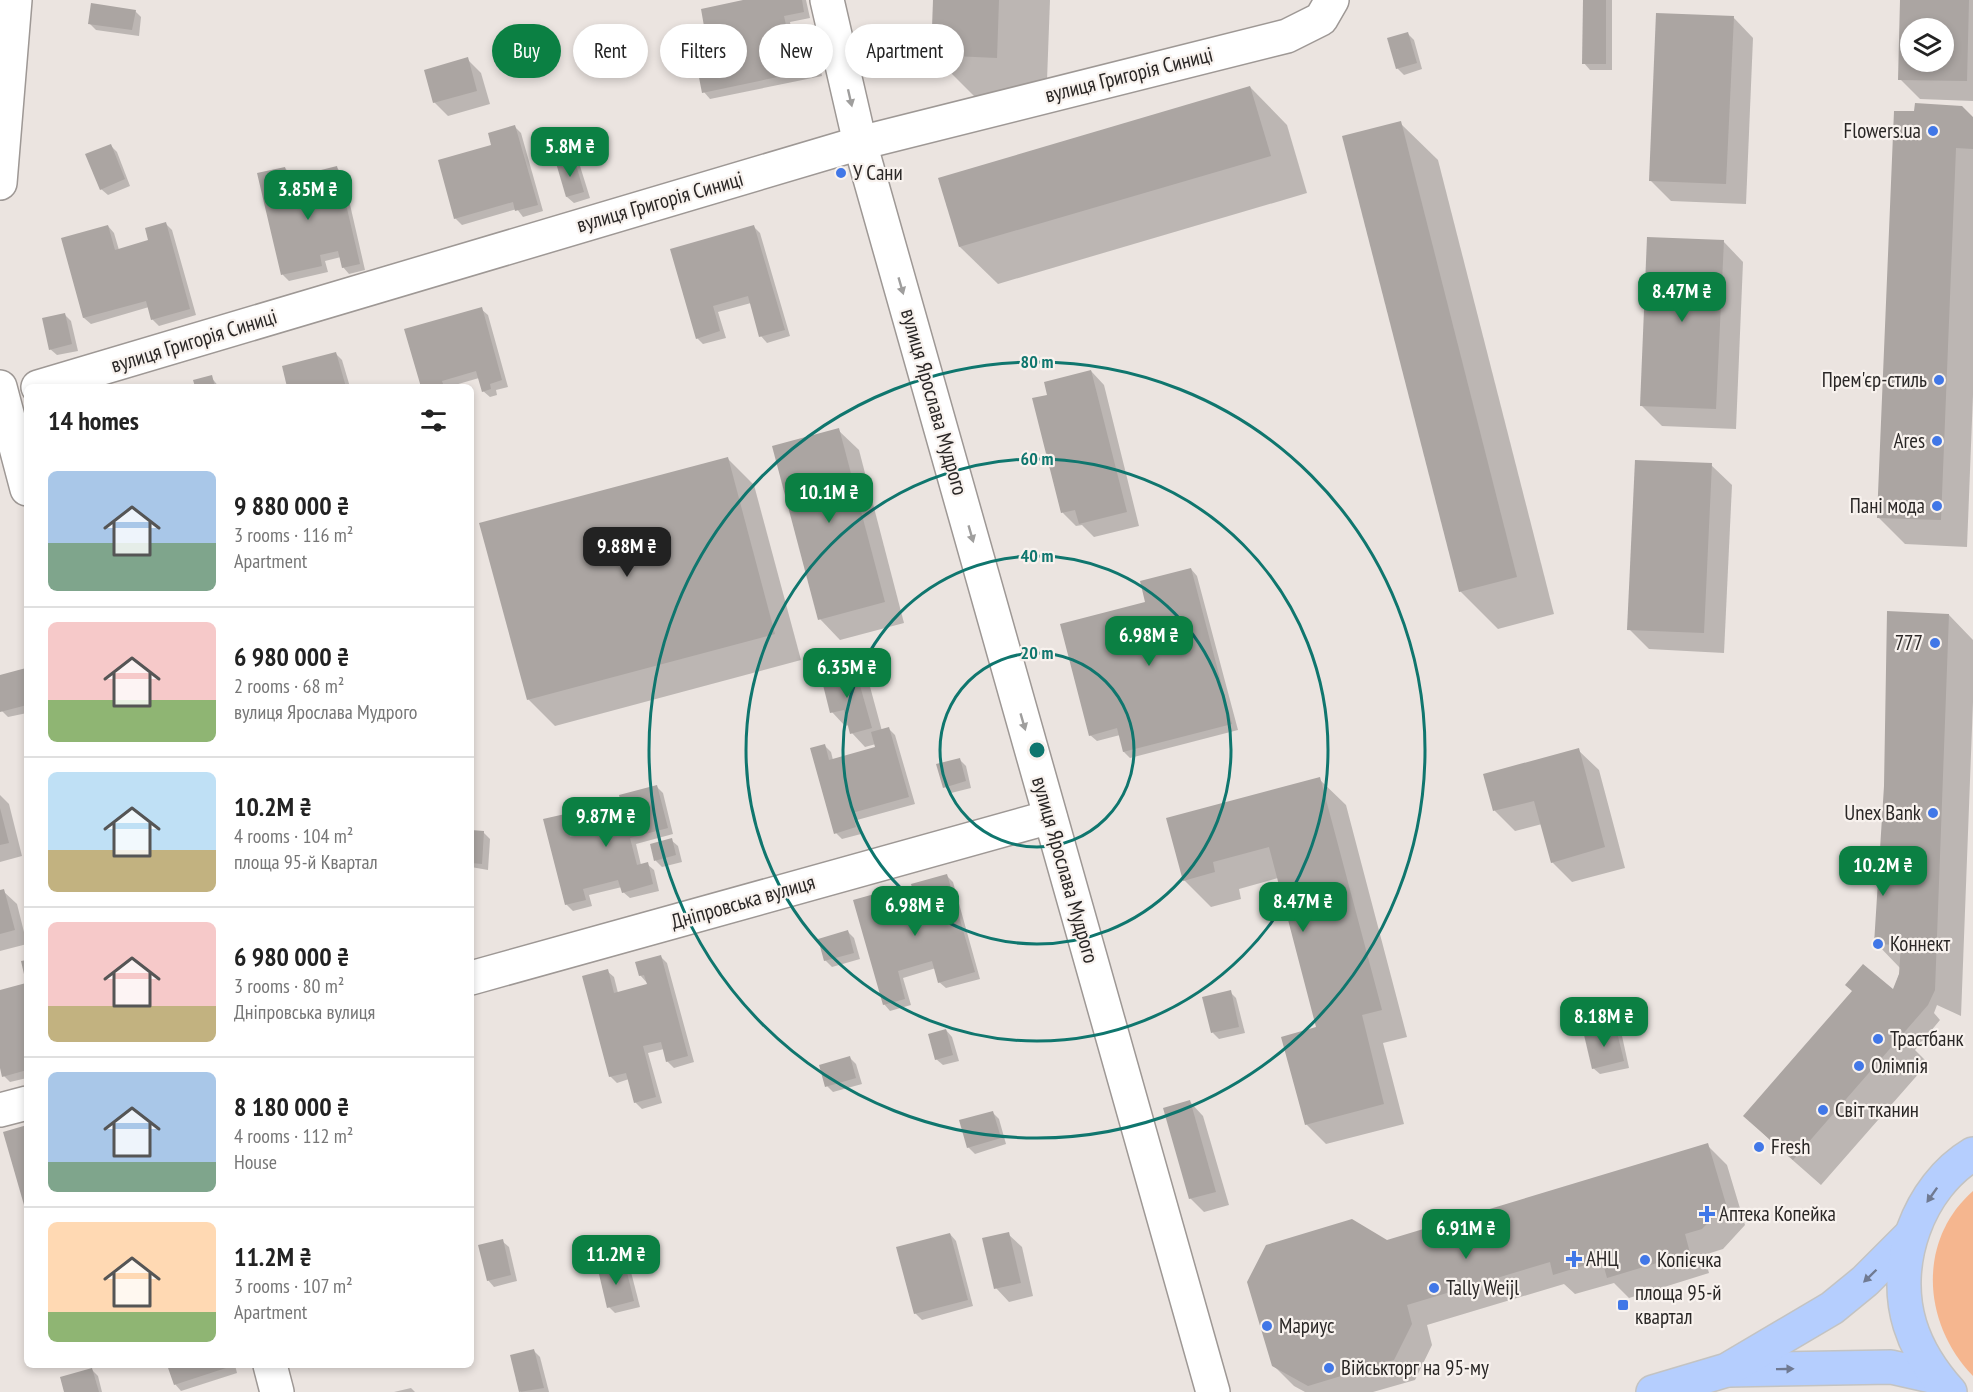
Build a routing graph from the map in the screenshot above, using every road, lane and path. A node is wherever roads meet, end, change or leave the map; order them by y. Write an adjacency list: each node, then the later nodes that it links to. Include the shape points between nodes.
1 (15, 0): 5 (street)
2 (827, 0): 4 (street, вулиця Ярослава Мудрого, one-way to 4)
3 (1332, 0): 4 (street, вулиця Григорія Синиці, via 1321,19 1287,36)
4 (860, 143): 6 (street, вулиця Григорія Синиці); 9 (street, вулиця Ярослава Мудрого, one-way to 9)
5 (0, 183)
6 (49, 384)
7 (7, 393): 8 (street)
8 (24, 475)
9 (1050, 817): 10 (street, Дніпровська вулиця); 19 (street, вулиця Ярослава Мудрого)
10 (474, 977)
11 (24, 1104): 12 (street)
12 (0, 1110)
13 (1971, 1153): 14 (main road, one-way to 14, via 1933,1192)
14 (1911, 1235): 16 (main road, one-way to 16, via 1832,1308); 17 (main road, via 1904,1294 1910,1324 1921,1351)
15 (271, 1368): 18 (street)
16 (1727, 1370): 17 (main road, one-way to 17, via 1891,1367); 20 (main road)
17 (1943, 1384)
18 (277, 1392)
19 (1213, 1392)
20 (1653, 1392)

